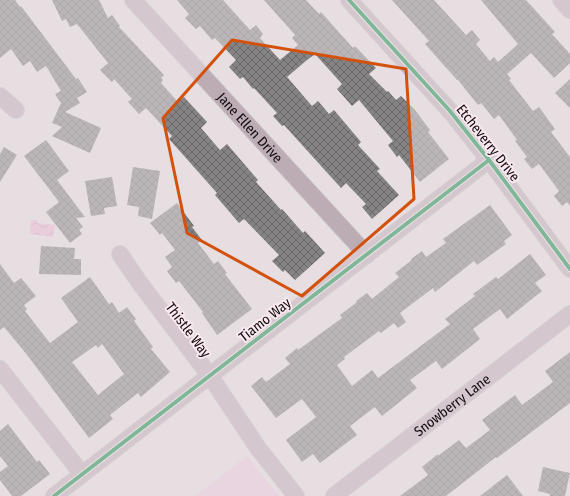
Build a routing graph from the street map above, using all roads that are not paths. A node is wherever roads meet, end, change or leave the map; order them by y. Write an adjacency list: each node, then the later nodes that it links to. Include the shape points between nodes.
1 (133, 0): 9 (street, Jane Ellen Drive)
2 (349, 0): 7 (street, Etcheverry Drive, via 450,111)
3 (561, 0): 4 (street)
4 (570, 10)
5 (0, 96): 6 (street)
6 (16, 110)
7 (489, 160): 9 (street, Tiamo Way); 10 (street, Etcheverry Drive)
8 (120, 254): 13 (street, Thistle Way)
9 (367, 255): 13 (street, Tiamo Way)
10 (570, 269)
11 (570, 314): 17 (street, Snowberry Lane)
12 (0, 369): 14 (street)
13 (210, 376): 14 (street, Tiamo Way); 16 (street, Thistle Way, via 258,448)
14 (82, 474): 15 (street, Tiamo Way)
15 (54, 496)
16 (296, 496)
17 (334, 496)

